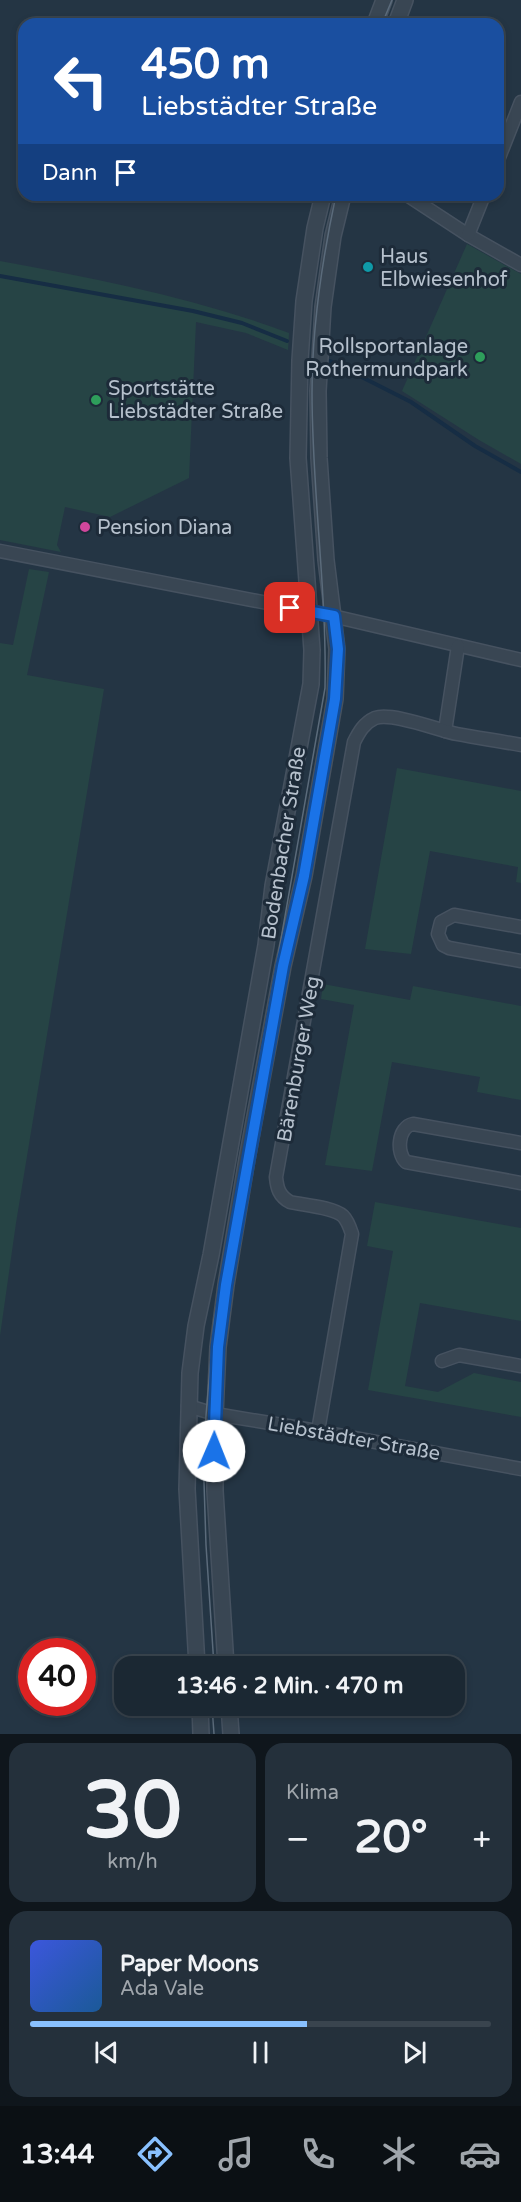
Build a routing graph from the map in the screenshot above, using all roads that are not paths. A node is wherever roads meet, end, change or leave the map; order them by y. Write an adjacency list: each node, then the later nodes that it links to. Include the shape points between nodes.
1 (384, 0): 3 (street)
2 (405, 0): 4 (street)
3 (377, 18)
4 (398, 18)
5 (521, 102): 6 (street)
6 (504, 145)
7 (322, 201): 14 (street, Bodenbacher Straße, via 304,301 300,360 298,458)
8 (342, 201): 15 (street, Bodenbacher Straße, via 323,307 318,391 319,458)
9 (416, 201): 11 (street)
10 (482, 201): 11 (street)
11 (468, 235): 12 (street)
12 (521, 265)
13 (0, 551): 14 (street)
14 (309, 611): 15 (street); 26 (street, Bodenbacher Straße, via 311,684 196,1326)
15 (334, 616): 16 (street); 27 (street, Bodenbacher Straße, via 338,649 335,699 226,1285)
16 (458, 646): 17 (street); 18 (street)
17 (521, 660)
18 (445, 731): 19 (street, Bärenburger Weg); 28 (street, Bärenburger Weg, via 382,717 359,732 354,742 276,1177 284,1199 343,1216 352,1234)
19 (521, 745)
20 (521, 927): 21 (street, via 454,915 444,918 438,934 449,948)
21 (521, 961)
22 (521, 1143): 23 (street, via 413,1124 403,1129 400,1151 406,1162)
23 (521, 1183)
24 (442, 1361): 25 (street, via 459,1355)
25 (521, 1366)
26 (188, 1406): 27 (street, Liebstädter Straße); 30 (street, Bodenbacher Straße, via 187,1489)
27 (215, 1414): 28 (street, Liebstädter Straße); 31 (street, Bodenbacher Straße, via 215,1491)
28 (318, 1431): 29 (street, Liebstädter Straße)
29 (521, 1469)
30 (196, 1656)
31 (225, 1656)
32 (200, 1716): 34 (street)
33 (230, 1716): 35 (street)
34 (201, 1734)
35 (231, 1734)

